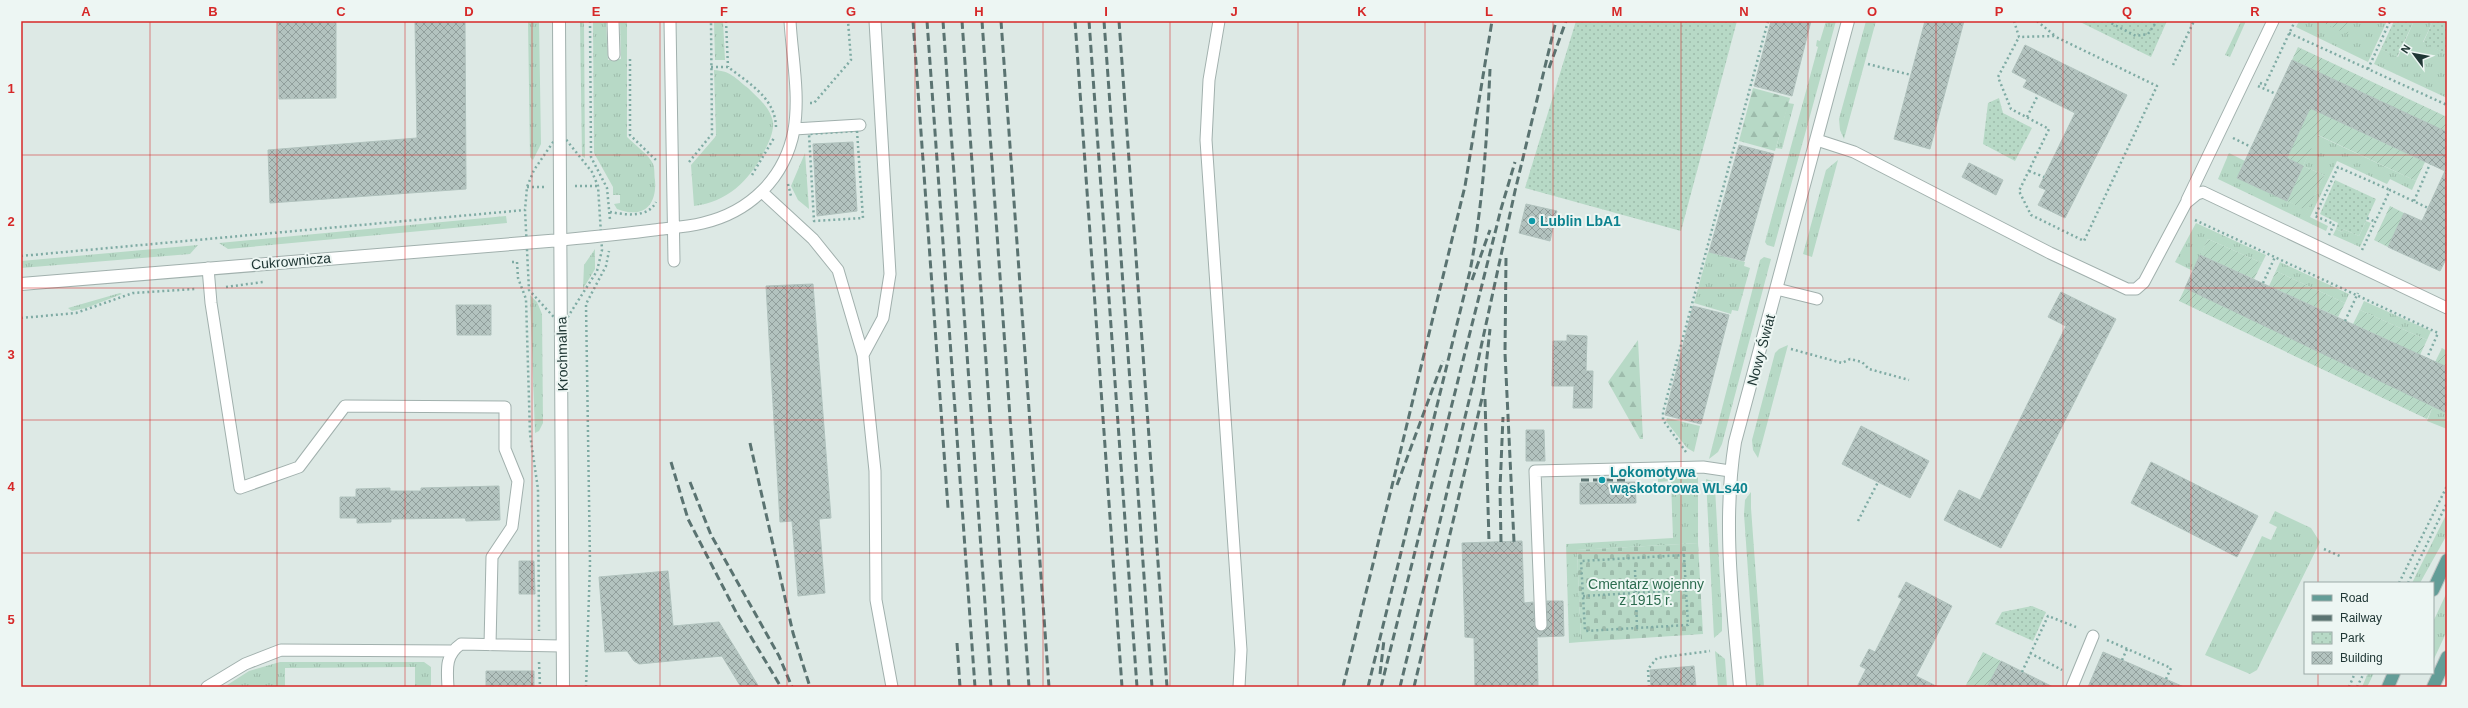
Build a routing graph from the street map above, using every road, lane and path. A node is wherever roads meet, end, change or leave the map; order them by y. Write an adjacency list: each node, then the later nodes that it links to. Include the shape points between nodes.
1 (559, 21): 75 (street, Krochmalna)
2 (590, 21): 64 (path, via 590,157 608,188)
3 (613, 21): 25 (lane)
4 (670, 21): 71 (lane)
5 (710, 21): 28 (path)
6 (726, 21): 29 (path)
7 (790, 21): 37 (lane)
8 (848, 21): 36 (path, via 851,60)
9 (875, 21): 92 (lane, via 890,274 882,318)
10 (1219, 21): 134 (lane, via 1208,80 1206,140 1241,650)
11 (1768, 21): 95 (path, via 1663,412 1663,420)
12 (1848, 21): 45 (street, Nowy Świat)
13 (2014, 21): 23 (path)
14 (2037, 21): 22 (path)
15 (2107, 21): 16 (path, via 2136,36 2148,34)
16 (2157, 21)
17 (2194, 21): 27 (path)
18 (2274, 21): 62 (lane)
19 (2294, 21): 21 (path)
20 (2390, 21): 30 (path)
21 (2289, 33): 30 (path); 32 (path, via 2265,85 2259,82)
22 (2054, 36): 23 (path); 52 (path, via 2157,86 2084,241 2031,215 2019,191)
23 (2018, 37): 39 (path, via 1998,77 2011,109)
24 (630, 52): 51 (path, via 630,135 657,161)
25 (614, 55)
26 (1868, 64): 31 (path)
27 (2173, 65)
28 (712, 67): 29 (path); 50 (path, via 712,134)
29 (728, 67): 55 (path, via 764,96 777,119 776,134)
30 (2368, 69): 38 (path)
31 (1911, 75)
32 (2257, 86): 33 (path); 34 (path)
33 (2255, 89)
34 (2276, 94)
35 (2038, 95): 39 (path)
36 (814, 102): 37 (path); 42 (path, via 808,116)
37 (796, 104): 41 (lane)
38 (2447, 105)
39 (2027, 117): 52 (path, via 2049,129)
40 (860, 125): 42 (lane)
41 (794, 129): 42 (lane); 57 (lane, via 788,154 781,169)
42 (809, 131): 47 (path); 68 (path); 68 (path, via 857,131 864,218)
43 (2236, 132): 44 (path)
44 (2232, 138): 46 (path); 48 (path)
45 (1817, 140): 62 (lane, via 1854,152 2050,253 2127,289 2136,289 2144,282); 86 (street, Nowy Świat)
46 (2230, 142)
47 (805, 144)
48 (2251, 147)
49 (2430, 164): 60 (path)
50 (686, 165)
51 (657, 169)
52 (2029, 171): 53 (path)
53 (2044, 177)
54 (790, 178): 59 (path, via 789,191)
55 (749, 180)
56 (2390, 190): 60 (path); 69 (path); 74 (path, via 2338,167 2315,216 2334,224)
57 (762, 192): 71 (lane, via 734,213 701,224); 92 (lane, via 814,239 838,270)
58 (657, 197): 64 (path, via 653,208 646,213)
59 (794, 201)
60 (2414, 201): 61 (path)
61 (2428, 208)
62 (2182, 209): 89 (lane, via 2191,198 2203,192)
63 (525, 210): 80 (path)
64 (610, 212): 73 (path)
65 (811, 218): 68 (path)
66 (2367, 218): 69 (path)
67 (2193, 219): 81 (path)
68 (814, 221): 70 (path)
69 (2376, 222): 78 (path)
70 (820, 226)
71 (674, 227): 73 (lane); 82 (lane)
72 (2321, 234): 74 (path)
73 (610, 235): 75 (lane); 132 (path, via 606,266 586,304 590,564)
74 (2328, 237): 76 (path)
75 (561, 240): 83 (street, Cukrownicza); 116 (street, Krochmalna)
76 (2334, 240)
77 (2354, 249): 78 (path)
78 (2361, 252): 79 (path)
79 (2367, 255)
80 (21, 256)
81 (2275, 257): 84 (path); 93 (path, via 2438,332)
82 (674, 261)
83 (208, 268): 85 (street, Cukrownicza); 115 (lane, via 211,303 240,488 299,467 345,406 505,407 505,448 518,481 512,527 492,557)
84 (2263, 283)
85 (21, 284)
86 (1777, 289): 88 (lane); 96 (street, Nowy Świat, via 1735,442)
87 (2358, 293): 90 (path)
88 (1817, 299)
89 (2447, 308)
90 (2345, 321)
91 (1791, 348): 94 (path, via 1842,363 1850,358 1862,362 1869,369)
92 (863, 355): 133 (lane, via 875,471 876,600)
93 (2427, 358)
94 (1909, 380)
95 (1687, 453)
96 (1730, 471): 111 (lane, via 1704,467 1535,471); 136 (street, Nowy Świat, via 1728,514)
97 (1878, 482): 100 (path)
98 (2447, 486): 105 (path)
99 (2447, 503): 106 (path)
100 (1858, 521)
101 (2324, 549): 102 (path)
102 (2342, 557)
103 (2447, 560): 107 (main road)
104 (1635, 570): 109 (path)
105 (2399, 582)
106 (2408, 582)
107 (2434, 588)
108 (1686, 590): 109 (path); 110 (path, via 1684,555 1581,561); 113 (path, via 1688,625)
109 (1636, 593): 110 (path); 113 (path)
110 (1582, 596): 113 (path, via 1585,631)
111 (1541, 625)
112 (2076, 627): 120 (path, via 2048,616)
113 (1637, 628)
114 (2097, 637): 117 (path); 137 (lane)
115 (490, 645): 116 (lane); 118 (lane, via 461,644)
116 (562, 646): 131 (street, Krochmalna)
117 (2128, 649): 122 (path); 128 (path, via 2171,668)
118 (452, 651): 129 (lane, via 281,650 245,664); 130 (lane, via 447,662)
119 (1710, 652): 135 (path, via 1657,658 1648,669)
120 (2030, 653): 123 (path); 127 (path, via 2063,670)
121 (2447, 656): 141 (main road)
122 (2122, 660)
123 (2022, 672)
124 (2355, 674): 138 (path)
125 (2364, 674): 139 (path)
126 (2394, 674): 140 (main road)
127 (2061, 676)
128 (2166, 679)
129 (207, 687)
130 (448, 687)
131 (563, 687)
132 (586, 687)
133 (892, 687)
134 (1239, 687)
135 (1649, 687)
136 (1740, 687)
137 (2072, 687)
138 (2349, 687)
139 (2357, 687)
140 (2388, 687)
141 (2433, 687)

